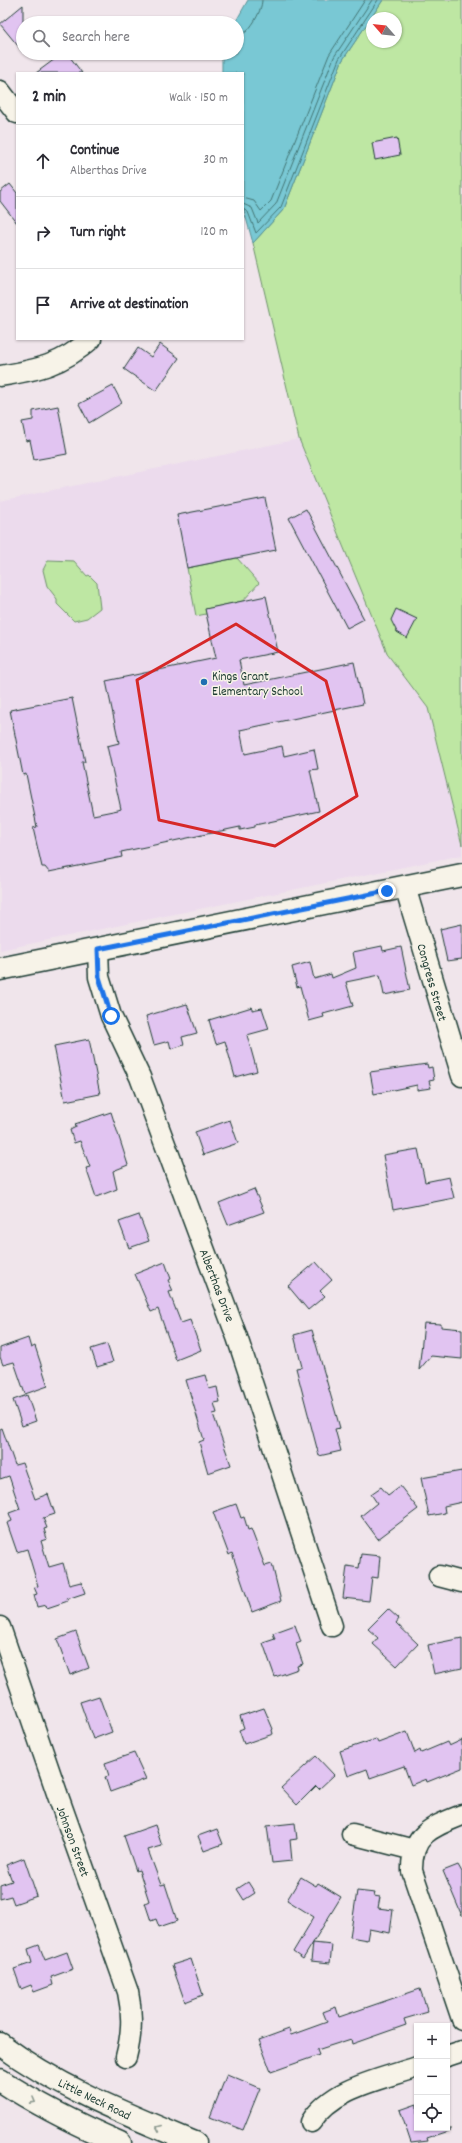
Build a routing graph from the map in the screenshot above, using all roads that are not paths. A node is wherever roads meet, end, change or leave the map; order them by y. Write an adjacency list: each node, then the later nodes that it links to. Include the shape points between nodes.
1 (0, 91): 2 (street)
2 (16, 112)
3 (90, 340): 4 (street, via 58,363)
4 (0, 376)
5 (462, 875): 6 (street)
6 (405, 887): 7 (street); 9 (street, Congress Street)
7 (98, 949): 8 (street); 12 (street, Alberthas Drive, via 99,977 111,1016 140,1077 237,1337)
8 (0, 968)
9 (462, 1076)
10 (440, 1576): 11 (street)
11 (462, 1582)
12 (332, 1626)
13 (0, 1627): 21 (street, Johnson Street, via 128,1992 132,2034)
14 (462, 1815): 16 (street, via 430,1829 421,1837)
15 (352, 1834): 16 (street)
16 (414, 1850): 17 (street, via 412,1871)
17 (462, 2019)
18 (0, 2044): 26 (street, Little Neck Road, one-way to 18, via 94,2100 51,2078)
19 (462, 2051): 20 (street)
20 (450, 2055)
21 (126, 2057)
22 (414, 2067): 24 (street, via 340,2094 326,2103)
23 (0, 2080): 25 (street, one-way to 25, via 29,2099)
24 (311, 2122)
25 (120, 2143)
26 (195, 2143)

